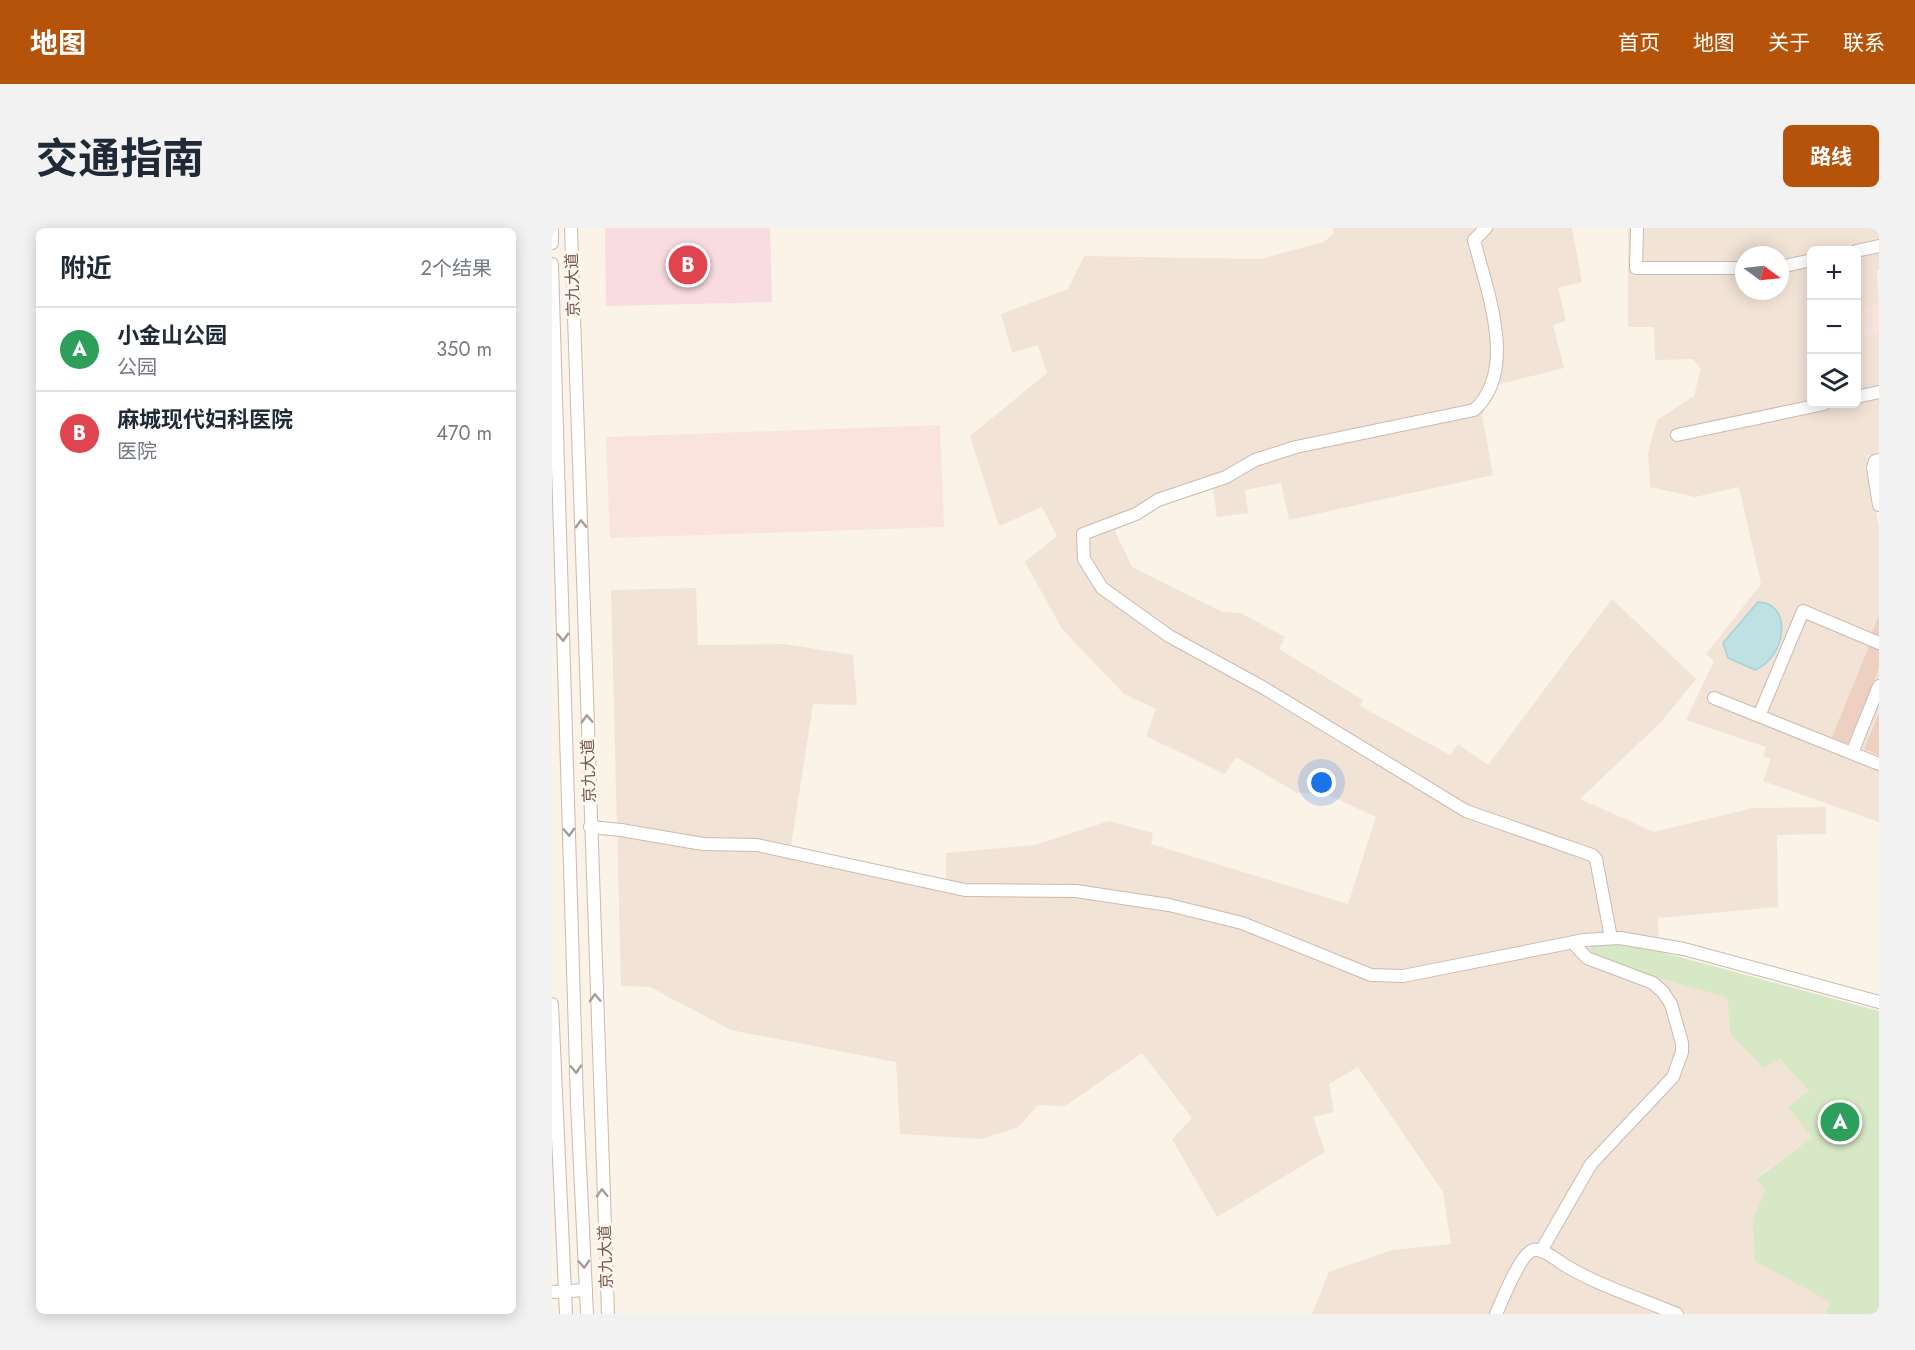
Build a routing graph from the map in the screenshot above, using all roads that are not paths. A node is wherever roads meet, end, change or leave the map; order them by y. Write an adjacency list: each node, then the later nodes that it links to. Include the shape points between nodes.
1 (552, 228): 5 (street, 京九大道)
2 (571, 228): 26 (street, 京九大道, one-way to 2)
3 (1486, 228): 27 (street, via 1474,240 1499,351 1485,397 1474,410 1255,459 1226,477 1158,500 1136,514 1083,534 1084,559 1102,588 1169,636 1264,688 1466,812 1592,855 1596,859)
4 (1636, 228): 11 (street, via 1636,268)
5 (552, 243)
6 (1879, 246): 7 (street)
7 (1861, 250)
8 (1807, 261): 10 (street)
9 (552, 264): 12 (street, 京九大道)
10 (1789, 265)
11 (1735, 268)
12 (552, 300): 19 (street, 京九大道)
13 (1879, 392): 14 (street)
14 (1861, 396)
15 (1807, 408): 16 (street)
16 (1677, 435)
17 (1879, 460): 18 (street, via 1873,468)
18 (1879, 505)
19 (557, 607): 32 (street, 京九大道, one-way to 32)
20 (1879, 643): 23 (street, via 1803,611)
21 (1879, 686): 24 (street)
22 (1714, 698): 23 (street)
23 (1759, 716): 24 (street)
24 (1852, 753): 25 (street)
25 (1879, 764)
26 (590, 827): 28 (street, via 703,844 757,845 965,890 1076,891 1169,905 1242,922 1371,975 1403,976); 37 (street, 京九大道, one-way to 26)
27 (1611, 938): 28 (street); 29 (street, via 1684,949)
28 (1573, 943): 31 (street, via 1587,958 1653,983 1671,1004 1682,1052 1673,1077 1591,1164)
29 (1879, 1002)
30 (552, 1004): 33 (street)
31 (1541, 1251): 38 (street, via 1528,1253); 39 (street, via 1572,1270)
32 (586, 1290): 33 (street); 36 (street, 京九大道)
33 (565, 1291): 34 (street); 35 (street)
34 (552, 1292)
35 (566, 1314)
36 (587, 1314)
37 (608, 1314)
38 (1496, 1314)
39 (1677, 1314)

